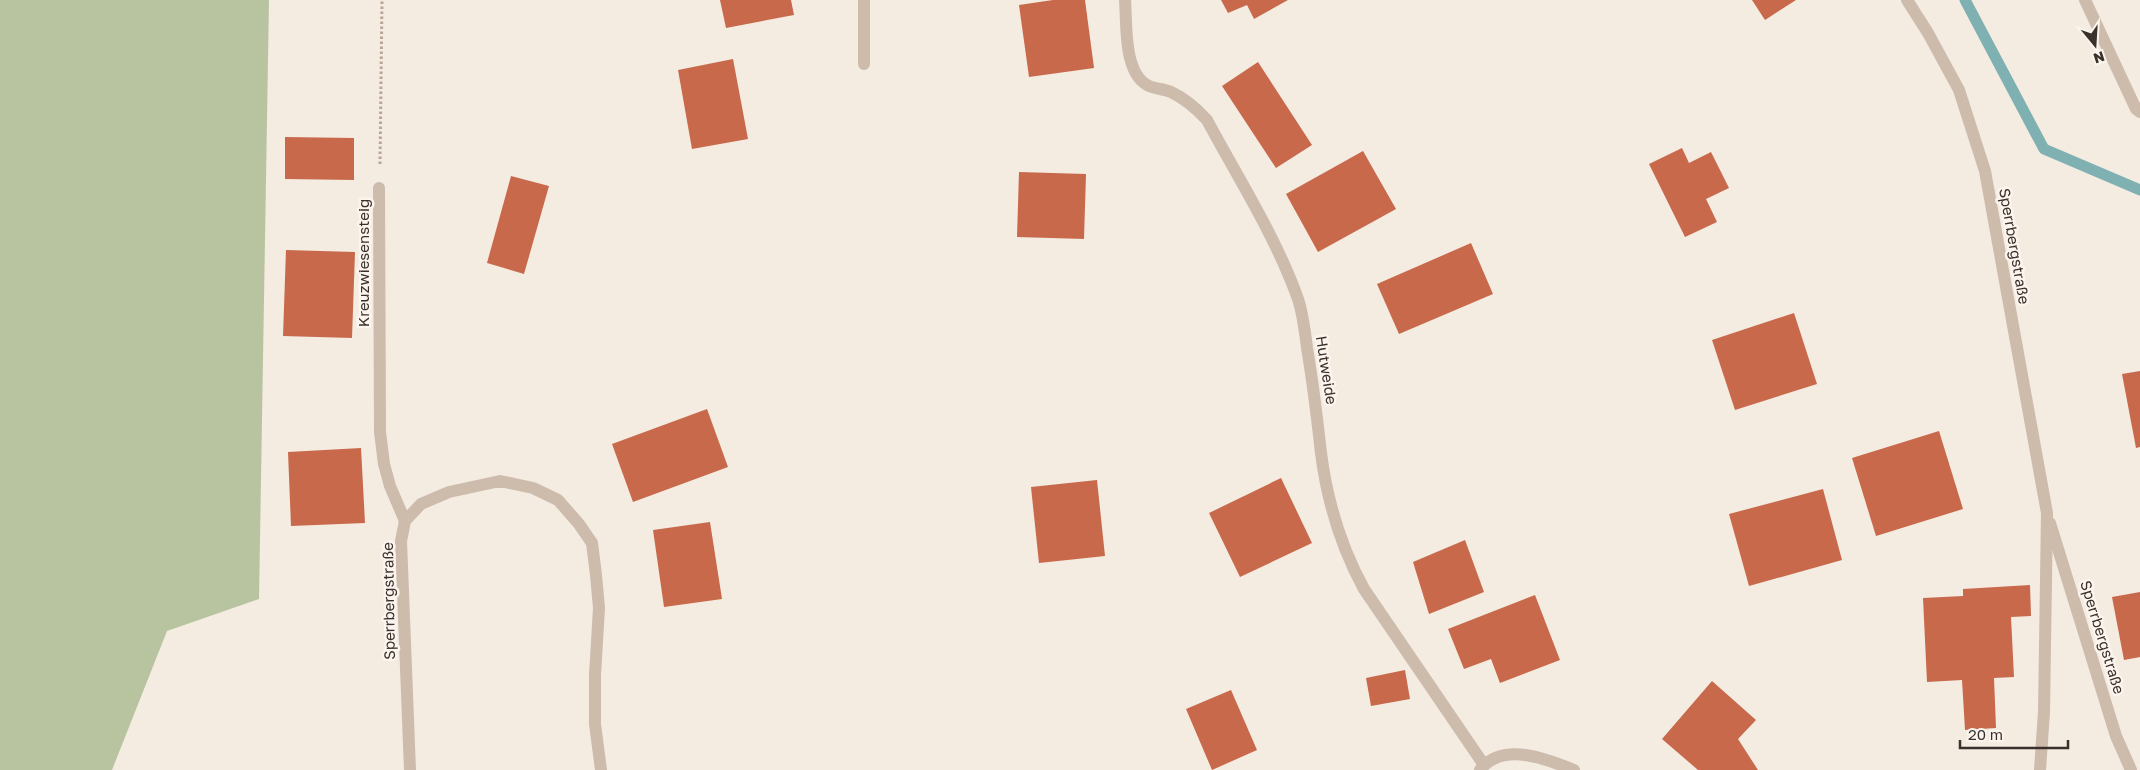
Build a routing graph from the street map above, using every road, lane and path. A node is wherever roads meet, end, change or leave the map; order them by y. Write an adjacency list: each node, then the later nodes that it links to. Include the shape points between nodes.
1 (382, 0): 8 (path, Kreuzwiesensteig)
2 (864, 0): 6 (street)
3 (1125, 0): 11 (street, Hutweide, via 1128,52 1136,74 1147,85 1193,104 1207,120 1273,242 1298,300 1329,496 1351,566)
4 (1907, 0): 9 (street, Sperrbergstraße, via 1959,90 1985,171)
5 (2085, 0): 7 (street, via 2112,61)
6 (864, 64)
7 (2140, 112)
8 (379, 188): 10 (street, Kreuzwiesensteig, via 380,432 390,486)
9 (2047, 513): 15 (street, Sperrbergstraße); 16 (street, Sperrbergstraße, via 2116,736)
10 (405, 521): 12 (street, Sperrbergstraße, via 401,541); 13 (street, via 421,504 449,492 500,481 533,488 558,500 579,524 592,543 597,583 595,724)
11 (1482, 767): 14 (street, via 1512,754 1530,755)
12 (410, 770)
13 (601, 770)
14 (1574, 770)
15 (2040, 770)
16 (2131, 770)

